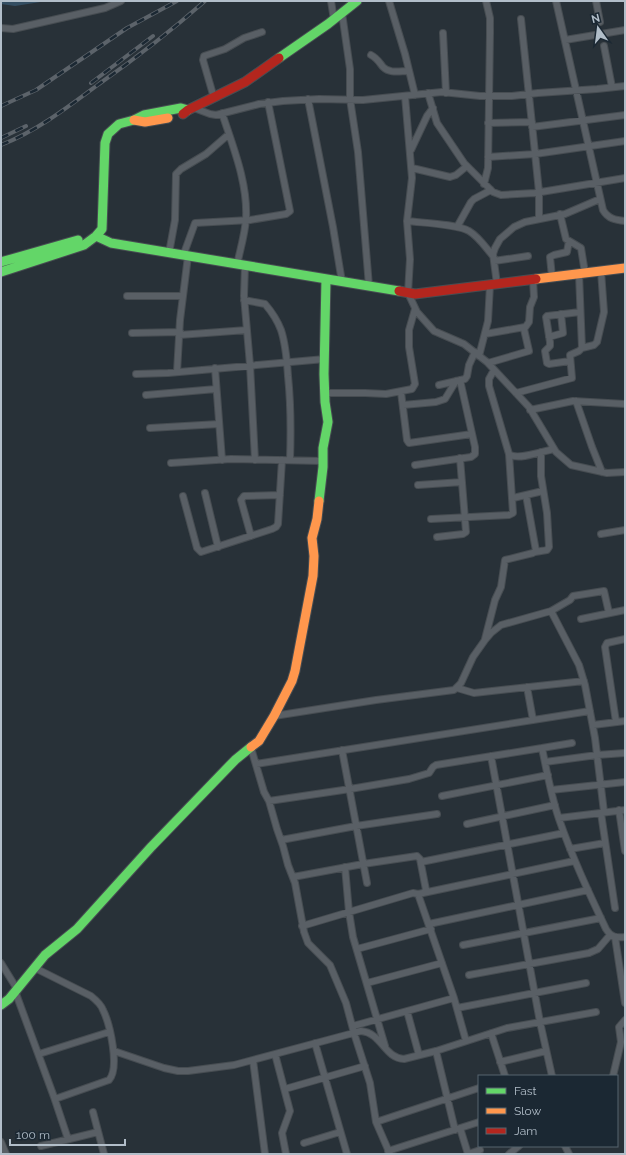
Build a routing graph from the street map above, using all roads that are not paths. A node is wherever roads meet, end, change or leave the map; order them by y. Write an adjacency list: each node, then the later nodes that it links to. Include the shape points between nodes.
1 (122, 1): 12 (street, via 105,8 13,29)
2 (330, 1): 10 (street)
3 (357, 1): 8 (street)
4 (388, 1): 19 (street, via 406,54)
5 (486, 1): 28 (street, via 490,18)
6 (556, 1): 16 (street)
7 (596, 1): 11 (street)
8 (342, 13): 10 (street); 31 (street, via 350,69)
9 (521, 19): 25 (street)
10 (334, 20): 29 (street, via 246,82)
11 (600, 22)
12 (1, 28)
13 (625, 30): 16 (street)
14 (262, 32): 29 (street, via 244,38 225,50 204,56)
15 (443, 33): 24 (street)
16 (565, 40): 22 (street)
17 (604, 46): 21 (street)
18 (371, 55): 19 (street, via 386,70)
19 (409, 71): 26 (street)
20 (625, 86): 21 (street)
21 (612, 88): 22 (street)
22 (576, 91): 25 (street); 37 (street)
23 (428, 93): 24 (street); 26 (street); 33 (street)
24 (446, 93): 28 (street)
25 (529, 94): 28 (street); 39 (street)
26 (415, 95): 27 (street)
27 (405, 96): 31 (street); 43 (street)
28 (488, 96): 38 (street)
29 (214, 98): 34 (street)
30 (308, 99): 31 (street); 32 (street); 75 (street)
31 (350, 99): 77 (street, via 358,152)
32 (268, 102): 35 (street); 56 (street, via 290,211 286,214)
33 (433, 108): 43 (street); 46 (street, via 437,122)
34 (191, 109): 35 (street, via 216,115); 60 (street, via 181,108 144,115 120,124 108,134 105,143 102,229)
35 (222, 113): 40 (street)
36 (625, 116): 37 (street)
37 (583, 121): 39 (street); 42 (street)
38 (488, 123): 39 (street); 45 (street)
39 (532, 125): 44 (street)
40 (229, 134): 56 (street, via 243,186); 62 (street, via 206,154 176,174 175,220)
41 (625, 141): 42 (street)
42 (588, 147): 44 (street); 49 (street)
43 (410, 152): 47 (street)
44 (535, 154): 45 (street); 52 (street)
45 (488, 157): 50 (street)
46 (467, 166): 47 (street, via 450,177); 50 (street)
47 (412, 168): 57 (street)
48 (625, 178): 49 (street)
49 (596, 183): 52 (street); 53 (street)
50 (484, 184): 51 (street)
51 (491, 190): 52 (street, via 501,195); 59 (street, via 471,202)
52 (539, 192): 55 (street)
53 (600, 199): 54 (street); 58 (street, via 606,215)
54 (560, 214): 55 (street); 61 (street, via 565,237)
55 (539, 219): 65 (street, via 514,227 500,239 495,248)
56 (246, 220): 63 (street, via 195,223); 67 (street)
57 (407, 221): 59 (street); 78 (street, via 410,259)
58 (625, 221)
59 (457, 227): 65 (street, via 476,236)
60 (93, 238): 62 (street, via 111,244); 66 (street, via 81,239); 70 (street, via 84,245)
61 (569, 241): 71 (street, via 581,248); 72 (street, via 568,252 550,257)
62 (169, 253): 63 (street)
63 (186, 256): 67 (street); 80 (street)
64 (528, 256): 65 (street)
65 (494, 259): 76 (street)
66 (1, 262)
67 (241, 265): 73 (street); 81 (street)
68 (625, 268): 69 (street)
69 (601, 271): 71 (street); 91 (street, via 604,312 597,342)
70 (1, 272)
71 (582, 274): 72 (street); 83 (street)
72 (552, 277): 74 (street)
73 (326, 279): 75 (street); 93 (street)
74 (534, 280): 76 (street); 85 (street, via 534,297 528,322)
75 (342, 282): 77 (street)
76 (494, 284): 78 (street); 89 (street)
77 (369, 286): 78 (street)
78 (408, 293): 82 (street)
79 (127, 296): 80 (street)
80 (183, 296): 88 (street)
81 (244, 300): 86 (street); 95 (street, via 262,303 267,307 279,325)
82 (415, 308): 92 (street, via 434,331 464,344); 105 (street, via 409,330 409,347 415,384 412,389)
83 (580, 312): 84 (street); 91 (street)
84 (561, 314): 90 (street, via 563,333); 90 (street, via 546,316)
85 (524, 327): 89 (street); 96 (street, via 529,351)
86 (247, 330): 88 (street); 97 (street)
87 (132, 333): 88 (street)
88 (180, 334): 100 (street)
89 (485, 334): 92 (street)
90 (550, 337): 94 (street, via 550,346 545,351 548,364)
91 (582, 348): 94 (street, via 570,355)
92 (477, 354): 96 (street); 102 (street, via 469,365 466,378)
93 (325, 359): 95 (street); 106 (street)
94 (570, 361): 107 (street, via 570,380)
95 (287, 362): 97 (street); 123 (street, via 291,425)
96 (488, 363): 99 (street)
97 (250, 365): 98 (street); 121 (street)
98 (215, 368): 100 (street); 104 (street)
99 (494, 370): 107 (street); 118 (street, via 489,379 489,386)
100 (177, 372): 101 (street)
101 (136, 374)
102 (458, 381): 103 (street); 111 (street, via 445,399); 115 (street)
103 (439, 385)
104 (216, 389): 108 (street); 113 (street)
105 (401, 392): 106 (street); 111 (street)
106 (325, 393): 124 (street, via 328,422)
107 (516, 394): 112 (street)
108 (146, 395)
109 (576, 401): 110 (street); 112 (street); 127 (street)
110 (625, 404)
111 (403, 405): 115 (street, via 409,443)
112 (530, 410): 116 (street)
113 (219, 424): 114 (street); 120 (street)
114 (150, 428)
115 (472, 434): 119 (street, via 476,454)
116 (554, 449): 117 (street); 127 (street, via 571,465)
117 (541, 452): 118 (street, via 514,457); 131 (street)
118 (509, 454): 136 (street)
119 (460, 458): 126 (street); 129 (street)
120 (222, 460): 121 (street); 125 (street)
121 (255, 460): 122 (street)
122 (282, 460): 123 (street); 133 (street)
123 (290, 460): 124 (street)
124 (323, 461): 155 (street, via 317,519 312,538 313,576 300,634 295,672)
125 (171, 463)
126 (415, 465)
127 (602, 472): 128 (street)
128 (625, 472)
129 (462, 482): 130 (street); 137 (street)
130 (418, 485)
131 (543, 491): 134 (street); 144 (street, via 548,518 549,547 547,550)
132 (205, 493): 143 (street)
133 (280, 495): 141 (street, via 276,527); 141 (street, via 242,498)
134 (526, 495): 136 (street); 144 (street)
135 (183, 496): 143 (street, via 199,550 201,552)
136 (513, 498): 137 (street, via 512,514)
137 (465, 517): 138 (street); 142 (street, via 465,533)
138 (431, 519)
139 (625, 530): 140 (street)
140 (601, 534)
141 (251, 536): 143 (street)
142 (437, 537)
143 (218, 547)
144 (535, 552): 150 (street, via 506,559 502,584 494,600)
145 (625, 610): 147 (street)
146 (551, 611): 147 (street, via 573,596 604,591); 150 (street, via 506,623); 151 (street, via 579,665)
147 (609, 613): 148 (street)
148 (581, 619)
149 (625, 639): 158 (street, via 607,643 605,647)
150 (484, 640): 153 (street, via 473,657 462,683)
151 (584, 681): 152 (street); 154 (street)
152 (527, 687): 153 (street, via 474,692); 156 (street)
153 (456, 688): 155 (street, via 446,692)
154 (590, 711): 156 (street); 159 (street)
155 (274, 716): 161 (street, via 259,741)
156 (533, 720): 163 (street)
157 (625, 721): 158 (street)
158 (616, 722): 159 (street)
159 (593, 724): 165 (street)
160 (572, 743): 162 (street)
161 (251, 748): 168 (street); 214 (street, via 221,774 77,929 45,955)
162 (542, 748): 166 (street); 167 (street)
163 (342, 750): 168 (street); 173 (street)
164 (625, 753): 165 (street)
165 (597, 755): 167 (street); 171 (street)
166 (491, 756): 172 (street); 173 (street, via 436,765 425,775)
167 (545, 762): 169 (street)
168 (256, 764): 176 (street)
169 (548, 775): 172 (street); 174 (street)
170 (625, 782): 171 (street)
171 (601, 784): 174 (street); 179 (street)
172 (496, 785): 175 (street); 181 (street)
173 (350, 789): 176 (street); 184 (street)
174 (551, 790): 177 (street)
175 (442, 796)
176 (269, 801): 186 (street)
177 (555, 805): 181 (street); 182 (street)
178 (622, 810): 179 (street); 190 (street)
179 (603, 812): 182 (street); 187 (street)
180 (437, 814): 184 (street)
181 (502, 816): 183 (street); 188 (street)
182 (559, 818): 185 (street)
183 (467, 824)
184 (356, 826): 186 (street); 193 (street)
185 (564, 833): 188 (street); 189 (street)
186 (281, 840): 196 (street)
187 (605, 843): 189 (street); 201 (street)
188 (507, 844): 192 (street); 195 (street)
189 (570, 849): 191 (street)
190 (625, 851)
191 (574, 861): 195 (street); 198 (street)
192 (420, 862): 193 (street, via 417,856); 199 (street, via 426,890)
193 (364, 864): 194 (street); 197 (street)
194 (345, 867): 196 (street); 202 (street)
195 (513, 874): 199 (street); 200 (street)
196 (293, 877): 204 (street, via 298,892)
197 (367, 883)
198 (588, 890): 200 (street); 203 (street)
199 (420, 894): 202 (street, via 413,893); 205 (street)
200 (519, 905): 205 (street); 206 (street)
201 (615, 908)
202 (349, 912): 204 (street); 210 (street)
203 (601, 918): 206 (street); 207 (street)
204 (302, 926): 230 (street, via 308,943 330,965 334,973 346,1002)
205 (430, 926): 210 (street); 212 (street)
206 (524, 933): 209 (street); 213 (street)
207 (613, 936): 208 (street); 213 (street, via 594,951); 215 (street)
208 (625, 937)
209 (463, 945)
210 (357, 949): 217 (street)
211 (1, 963): 219 (street)
212 (442, 963): 217 (street); 221 (street)
213 (529, 963): 216 (street); 220 (street)
214 (35, 968): 219 (street); 231 (street, via 95,999 103,1009)
215 (623, 971): 222 (street)
216 (469, 975)
217 (367, 983): 227 (street)
218 (586, 983): 220 (street)
219 (16, 990): 223 (street); 239 (street)
220 (535, 993): 224 (street); 229 (street)
221 (454, 998): 224 (street); 225 (street)
222 (625, 1003)
223 (1, 1005)
224 (457, 1008): 233 (street)
225 (407, 1011): 227 (street); 241 (street)
226 (596, 1012): 229 (street)
227 (377, 1019): 230 (street); 235 (street)
228 (624, 1021): 247 (street, via 619,1026 621,1042)
229 (540, 1022): 232 (street); 238 (street)
230 (353, 1029): 234 (street); 235 (street, via 368,1031); 244 (street)
231 (109, 1032): 236 (street); 239 (street)
232 (491, 1033): 233 (street); 243 (street)
233 (466, 1041): 237 (street)
234 (315, 1043): 240 (street); 248 (street)
235 (386, 1048): 241 (street, via 399,1059)
236 (114, 1051): 242 (street, via 178,1071 234,1065); 251 (street, via 114,1067 109,1080)
237 (436, 1051): 241 (street); 252 (street)
238 (546, 1051): 243 (street); 246 (street)
239 (39, 1054): 251 (street)
240 (275, 1054): 242 (street); 250 (street)
241 (419, 1055)
242 (253, 1060): 268 (street)
243 (500, 1062): 245 (street)
244 (365, 1066): 248 (street); 254 (street)
245 (505, 1075)
246 (552, 1075)
247 (613, 1075)
248 (325, 1078): 250 (street); 258 (street)
249 (478, 1088): 252 (street)
250 (285, 1089): 269 (street, via 290,1111 282,1133)
251 (55, 1099): 259 (street)
252 (447, 1099): 254 (street); 256 (street)
253 (93, 1112): 257 (street)
254 (376, 1122): 265 (street)
255 (478, 1122): 256 (street)
256 (458, 1129): 264 (street, via 468,1154); 265 (street)
257 (98, 1132): 259 (street); 267 (street)
258 (340, 1132): 261 (street); 270 (street)
259 (68, 1140): 262 (street)
260 (1, 1142): 266 (street)
261 (304, 1143)
262 (41, 1146)
263 (518, 1147): 271 (street)
264 (480, 1150)
265 (389, 1152)
266 (6, 1154)
267 (104, 1154)
268 (265, 1154)
269 (286, 1154)
270 (346, 1154)
271 (509, 1154)

